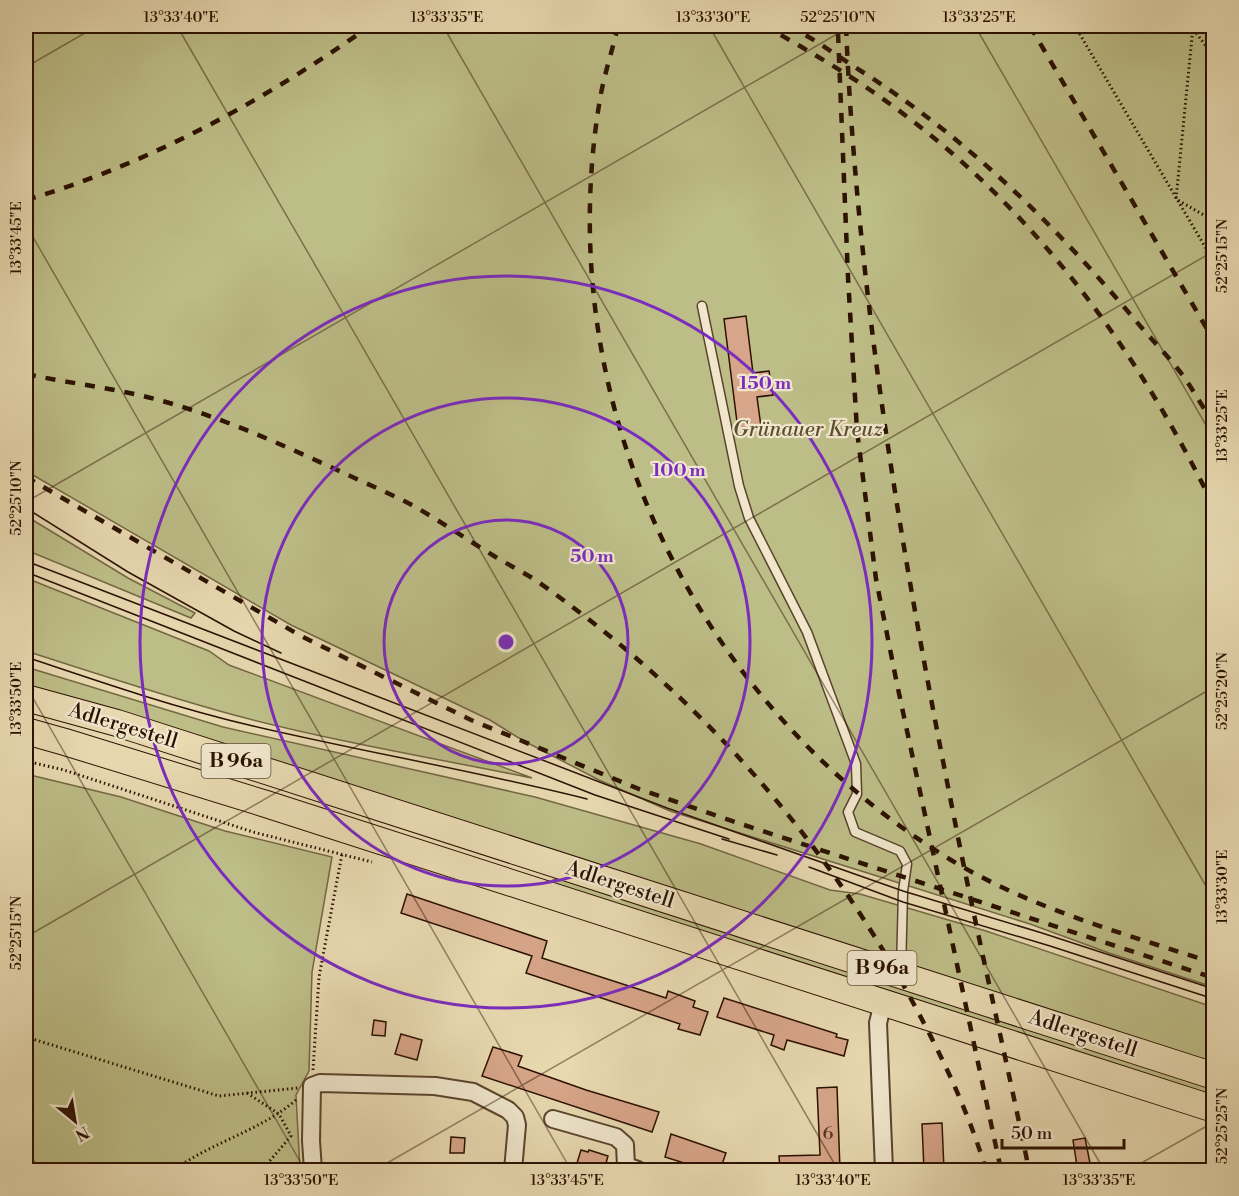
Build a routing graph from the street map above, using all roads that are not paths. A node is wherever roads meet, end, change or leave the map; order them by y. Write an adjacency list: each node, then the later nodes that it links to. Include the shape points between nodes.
1 (702, 306): 6 (lane, via 749,518 807,632 856,764 857,794 848,812 855,832 900,851 908,864 903,891)
2 (26, 698): 4 (main road, Adlergestell / B 96a, via 117,723)
3 (26, 731): 5 (main road, Adlergestell / B 96a)
4 (433, 825): 5 (main road); 6 (main road, Adlergestell / B 96a)
5 (423, 855): 7 (main road, Adlergestell / B 96a)
6 (901, 974): 8 (main road, Adlergestell / B 96a)
7 (883, 1003): 9 (main road, Adlergestell / B 96a); 14 (street, via 878,1023)
8 (1214, 1076)
9 (1214, 1109)
10 (553, 1119): 13 (street, via 616,1137 625,1145 626,1166)
11 (313, 1170): 12 (street, via 312,1086 320,1083 435,1086 473,1092 508,1110 515,1118)
12 (513, 1170)
13 (638, 1170)
14 (884, 1170)

